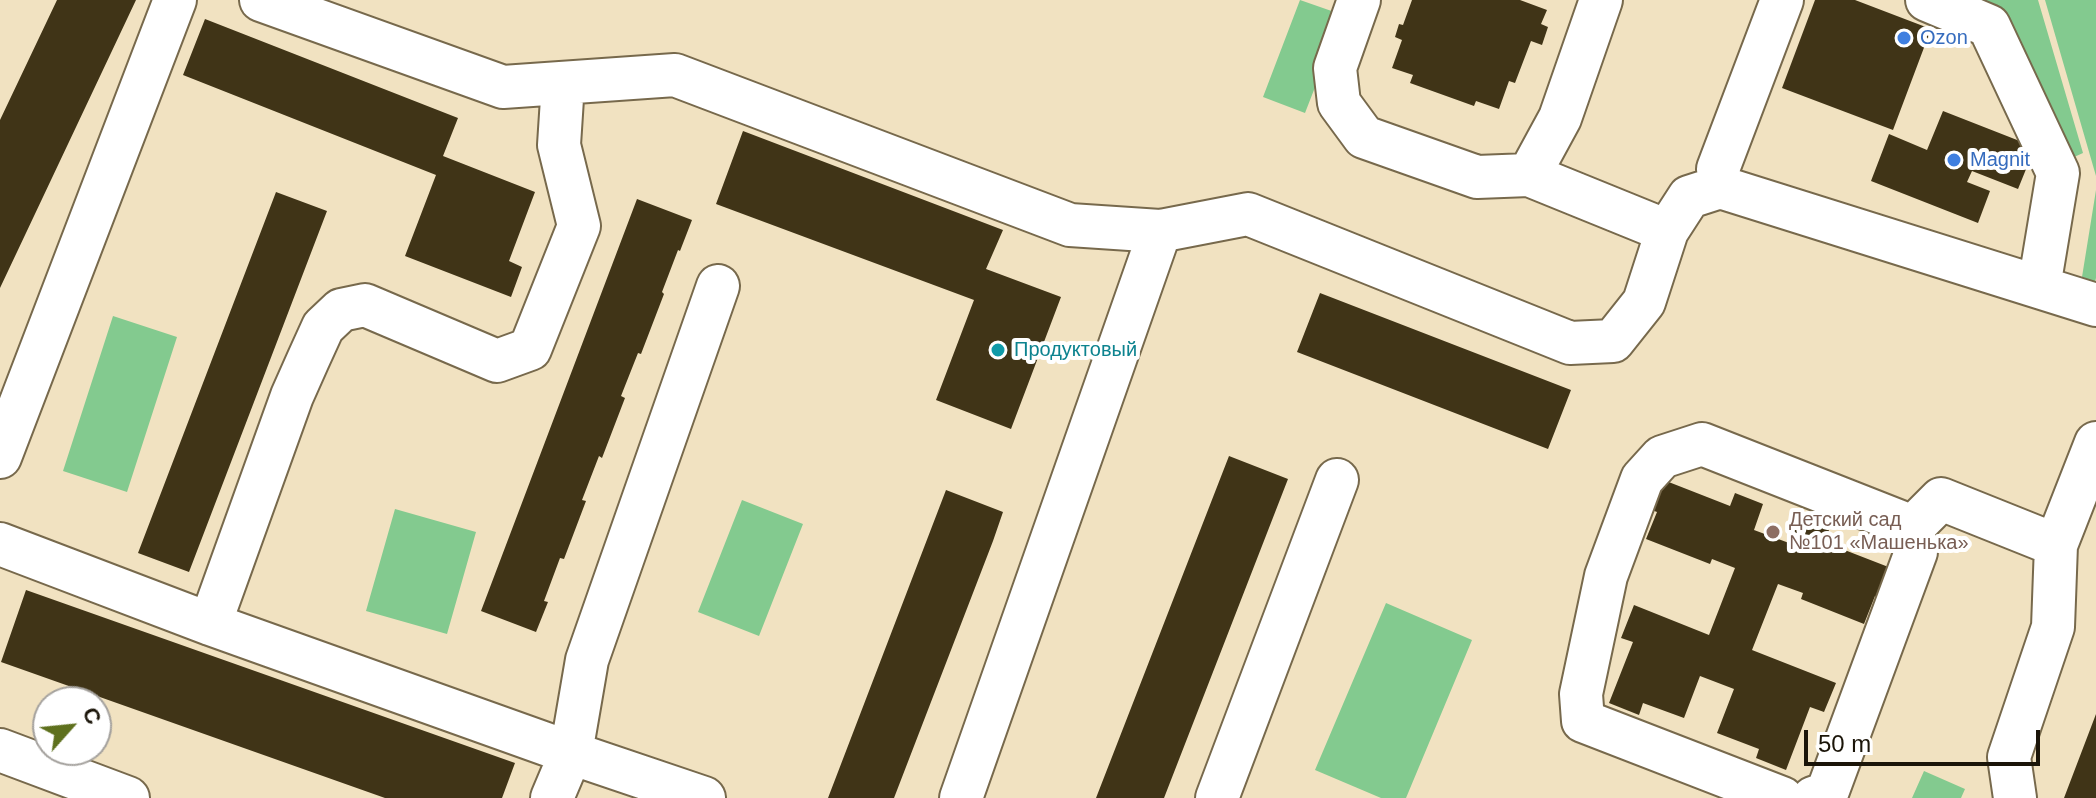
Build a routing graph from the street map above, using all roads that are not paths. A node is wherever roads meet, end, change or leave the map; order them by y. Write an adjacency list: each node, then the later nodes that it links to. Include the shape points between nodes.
1 (175, 0): 16 (street)
2 (261, 0): 7 (street, via 503,87)
3 (1359, 0): 8 (street, via 1335,68 1339,103 1364,137 1477,177)
4 (1601, 0): 8 (street, via 1560,118)
5 (1782, 0): 9 (street, via 1718,169)
6 (1927, 0): 13 (street, via 1989,26 2058,173)
7 (563, 83): 10 (street, via 675,75 1070,225); 21 (street, via 559,145 579,226 530,349 497,361 365,305 341,310 323,327 297,384)
8 (1529, 175): 11 (street)
9 (1720, 187): 11 (street, via 1689,197); 13 (street)
10 (1160, 231): 11 (street, via 1248,214 1570,343 1613,341 1644,302); 27 (street)
11 (1667, 231)
12 (718, 286): 23 (street, via 587,660)
13 (2039, 287): 14 (street)
14 (2096, 305)
15 (2096, 443): 20 (street)
16 (0, 457)
17 (1337, 480): 28 (street)
18 (1913, 527): 20 (street, via 1941,499); 29 (street, via 1702,444 1662,457 1642,479 1606,576 1581,694 1583,721); 30 (street, via 1916,552 1911,566 1827,793)
19 (0, 544): 21 (street)
20 (2056, 545): 31 (street, via 2053,627 2009,757)
21 (210, 624): 23 (street)
22 (0, 750): 24 (street)
23 (571, 753): 25 (street); 26 (street)
24 (128, 798)
25 (552, 798)
26 (704, 798)
27 (961, 798)
28 (1217, 798)
29 (1782, 798)
30 (1813, 798)
31 (2015, 798)

